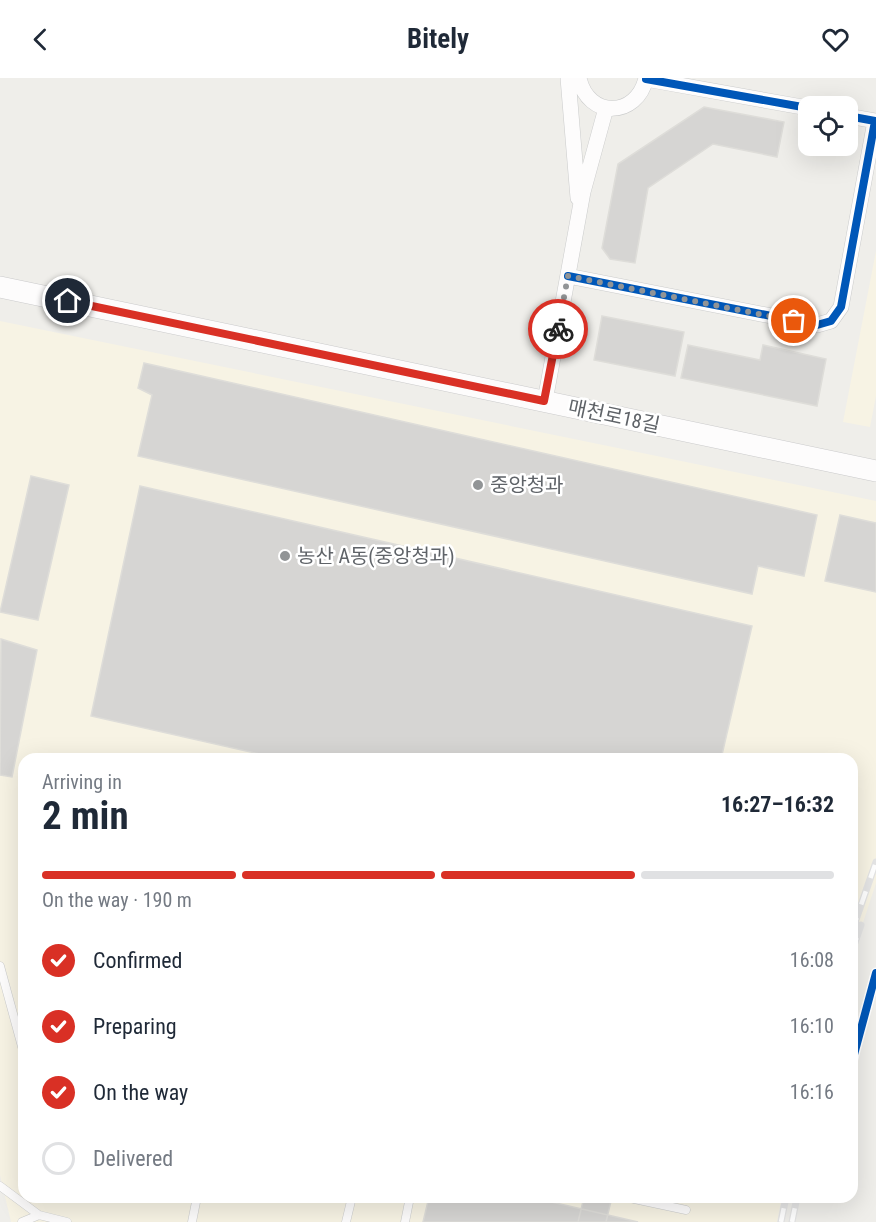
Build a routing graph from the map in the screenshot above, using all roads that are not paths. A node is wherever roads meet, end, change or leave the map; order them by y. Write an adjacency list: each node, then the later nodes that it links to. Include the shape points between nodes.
1 (568, 78): 7 (street)
2 (579, 78): 5 (street, via 587,98)
3 (646, 78): 4 (street); 5 (street, via 638,97 628,105)
4 (798, 106)
5 (606, 108): 7 (street)
6 (858, 118): 8 (street, via 875,121 841,308 831,321 817,326)
7 (579, 211): 8 (street)
8 (568, 276): 10 (street)
9 (0, 287): 10 (main road, 매천로18길)
10 (544, 401): 11 (main road, 매천로18길)
11 (876, 471)
12 (0, 966): 13 (lane)
13 (18, 1032)
14 (0, 1186): 15 (lane)
15 (18, 1199)
16 (23, 1203): 22 (lane)
17 (196, 1203): 25 (lane)
18 (351, 1203): 26 (lane)
19 (409, 1203): 27 (lane)
20 (653, 1203): 21 (lane)
21 (686, 1210)
22 (39, 1215): 23 (lane); 24 (lane)
23 (22, 1222)
24 (67, 1222)
25 (192, 1222)
26 (346, 1222)
27 (405, 1222)

